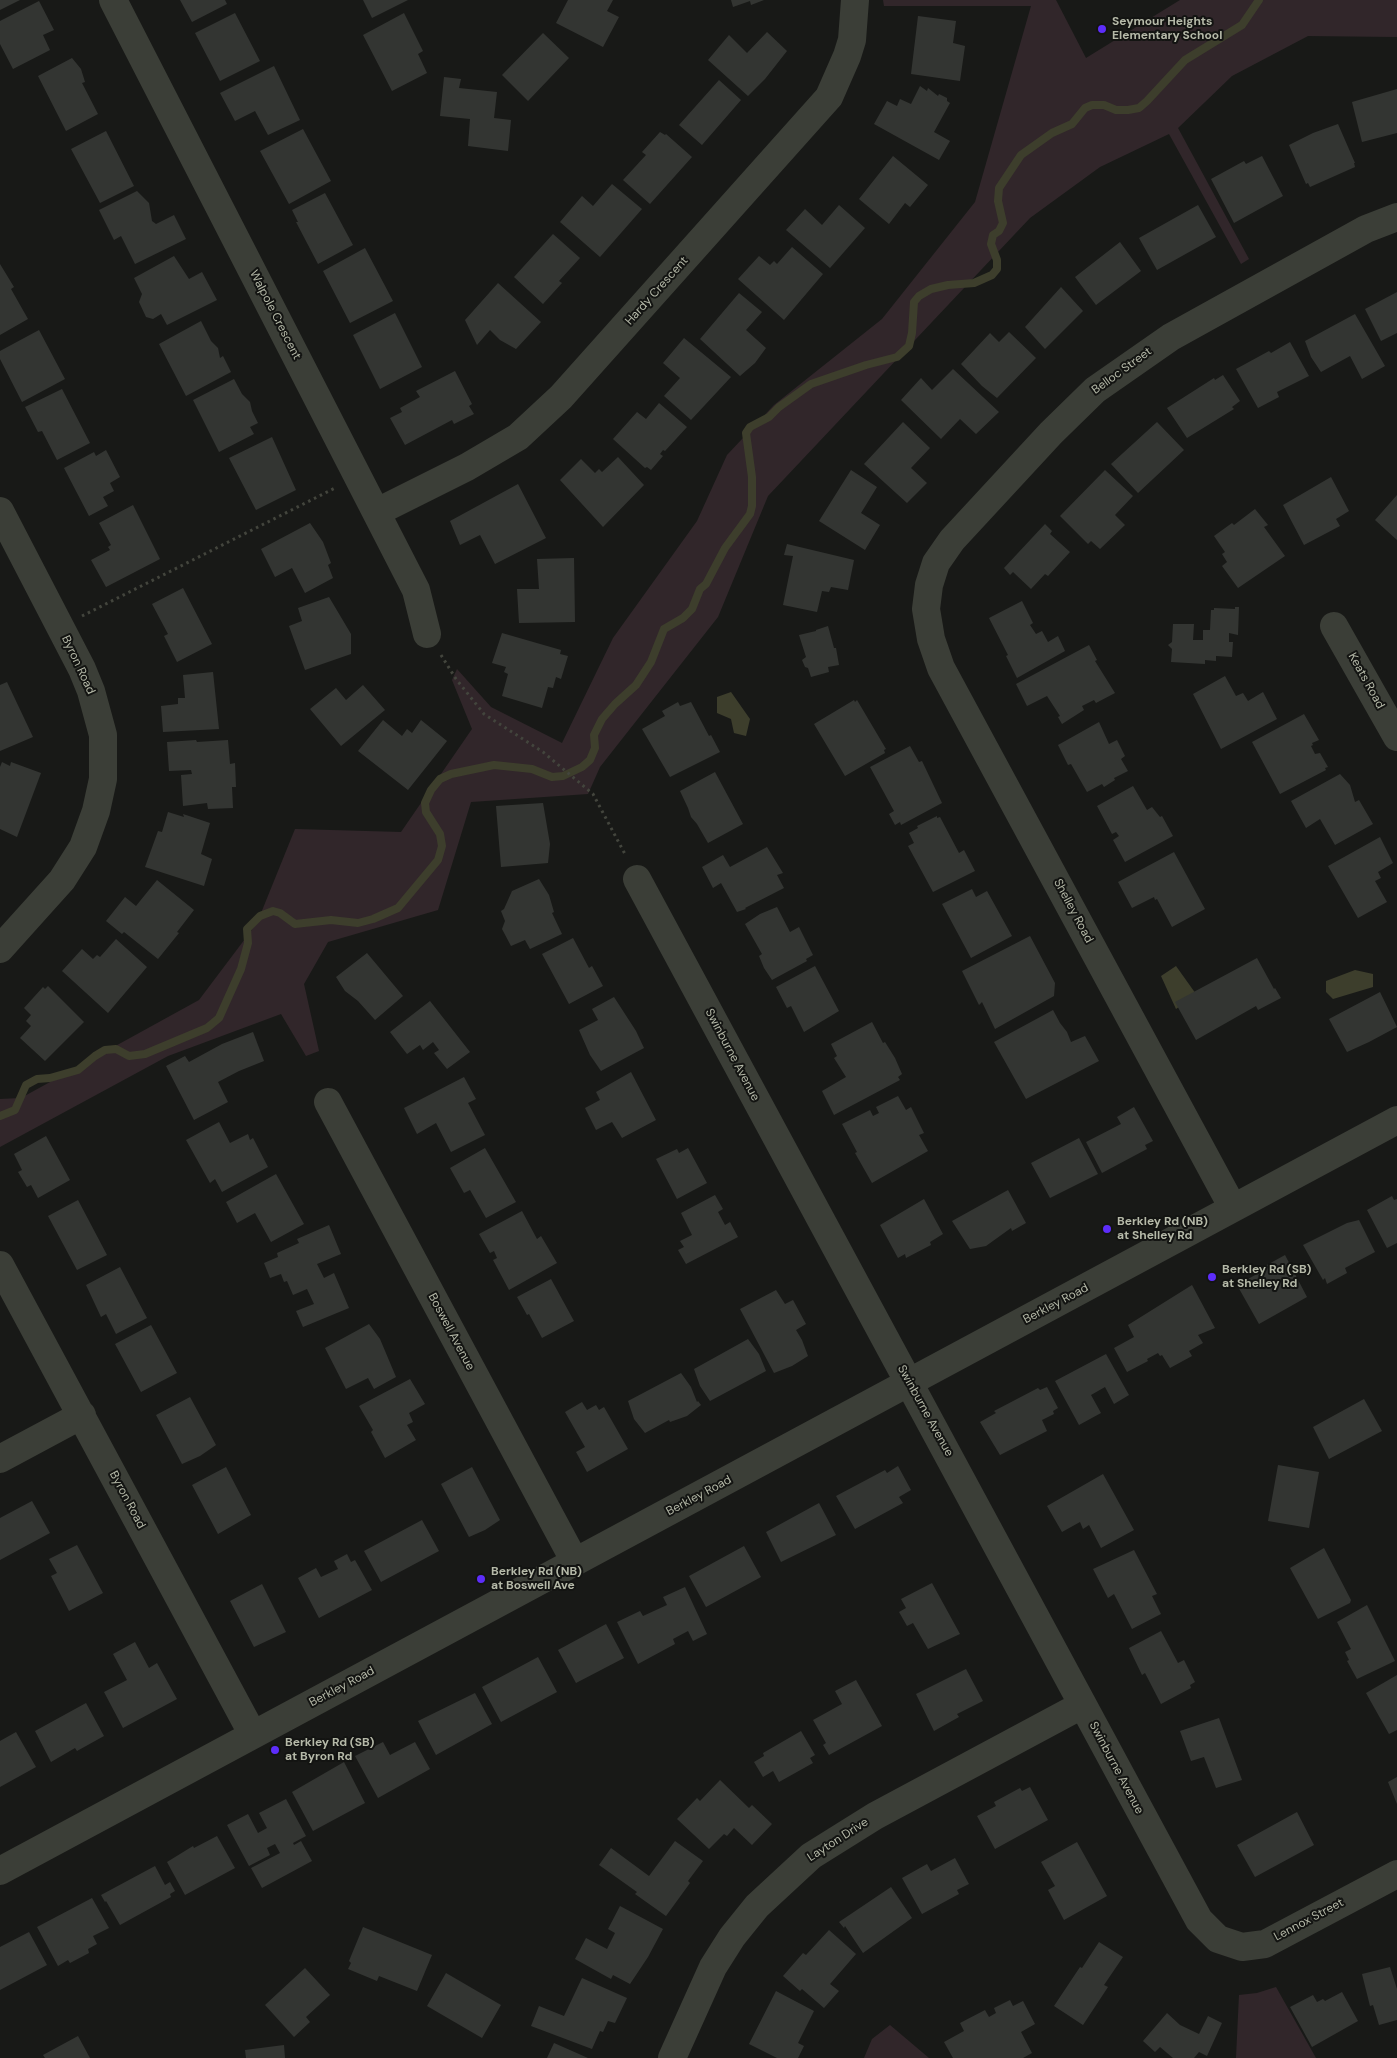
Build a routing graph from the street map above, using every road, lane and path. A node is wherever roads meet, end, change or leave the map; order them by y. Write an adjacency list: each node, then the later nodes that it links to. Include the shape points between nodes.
1 (112, 0): 4 (street, Walpole Crescent)
2 (855, 0): 6 (street, Hardy Crescent, via 852,40 829,97 561,397 518,436 467,467)
3 (1397, 217): 7 (street, Belloc Street, via 1366,229 1171,337 1095,390 952,540 936,563)
4 (358, 476): 6 (street, Walpole Crescent); 9 (path)
5 (0, 511): 9 (street, Byron Road)
6 (377, 512): 10 (street, Walpole Crescent, via 416,590)
7 (926, 609): 16 (street, Shelley Road, via 931,639 941,668)
8 (1334, 626): 11 (street, Keats Road)
9 (60, 627): 13 (street, Byron Road, via 91,691 103,735 103,779 96,811 82,847 62,880)
10 (427, 634): 12 (path, via 484,714 542,752 593,794)
11 (1397, 737)
12 (636, 879): 18 (street, Swinburne Avenue)
13 (0, 949)
14 (328, 1102): 21 (street, Boswell Avenue)
15 (1397, 1120): 16 (street, Berkley Road)
16 (1233, 1208): 18 (street, Berkley Road)
17 (0, 1265): 19 (street, Byron Road)
18 (910, 1383): 21 (street, Berkley Road); 22 (street, Swinburne Avenue)
19 (82, 1415): 20 (street); 23 (street, Byron Road)
20 (0, 1459)
21 (575, 1562): 23 (street, Berkley Road)
22 (1082, 1705): 26 (street, Swinburne Avenue, via 1194,1912); 27 (street, Layton Drive, via 875,1816 810,1856 757,1906 732,1937 713,1967)
23 (253, 1735): 24 (street, Berkley Road)
24 (0, 1871)
25 (1397, 1874): 26 (street, Lennox Street, via 1265,1944 1242,1947)
26 (1218, 1939)
27 (672, 2058)

